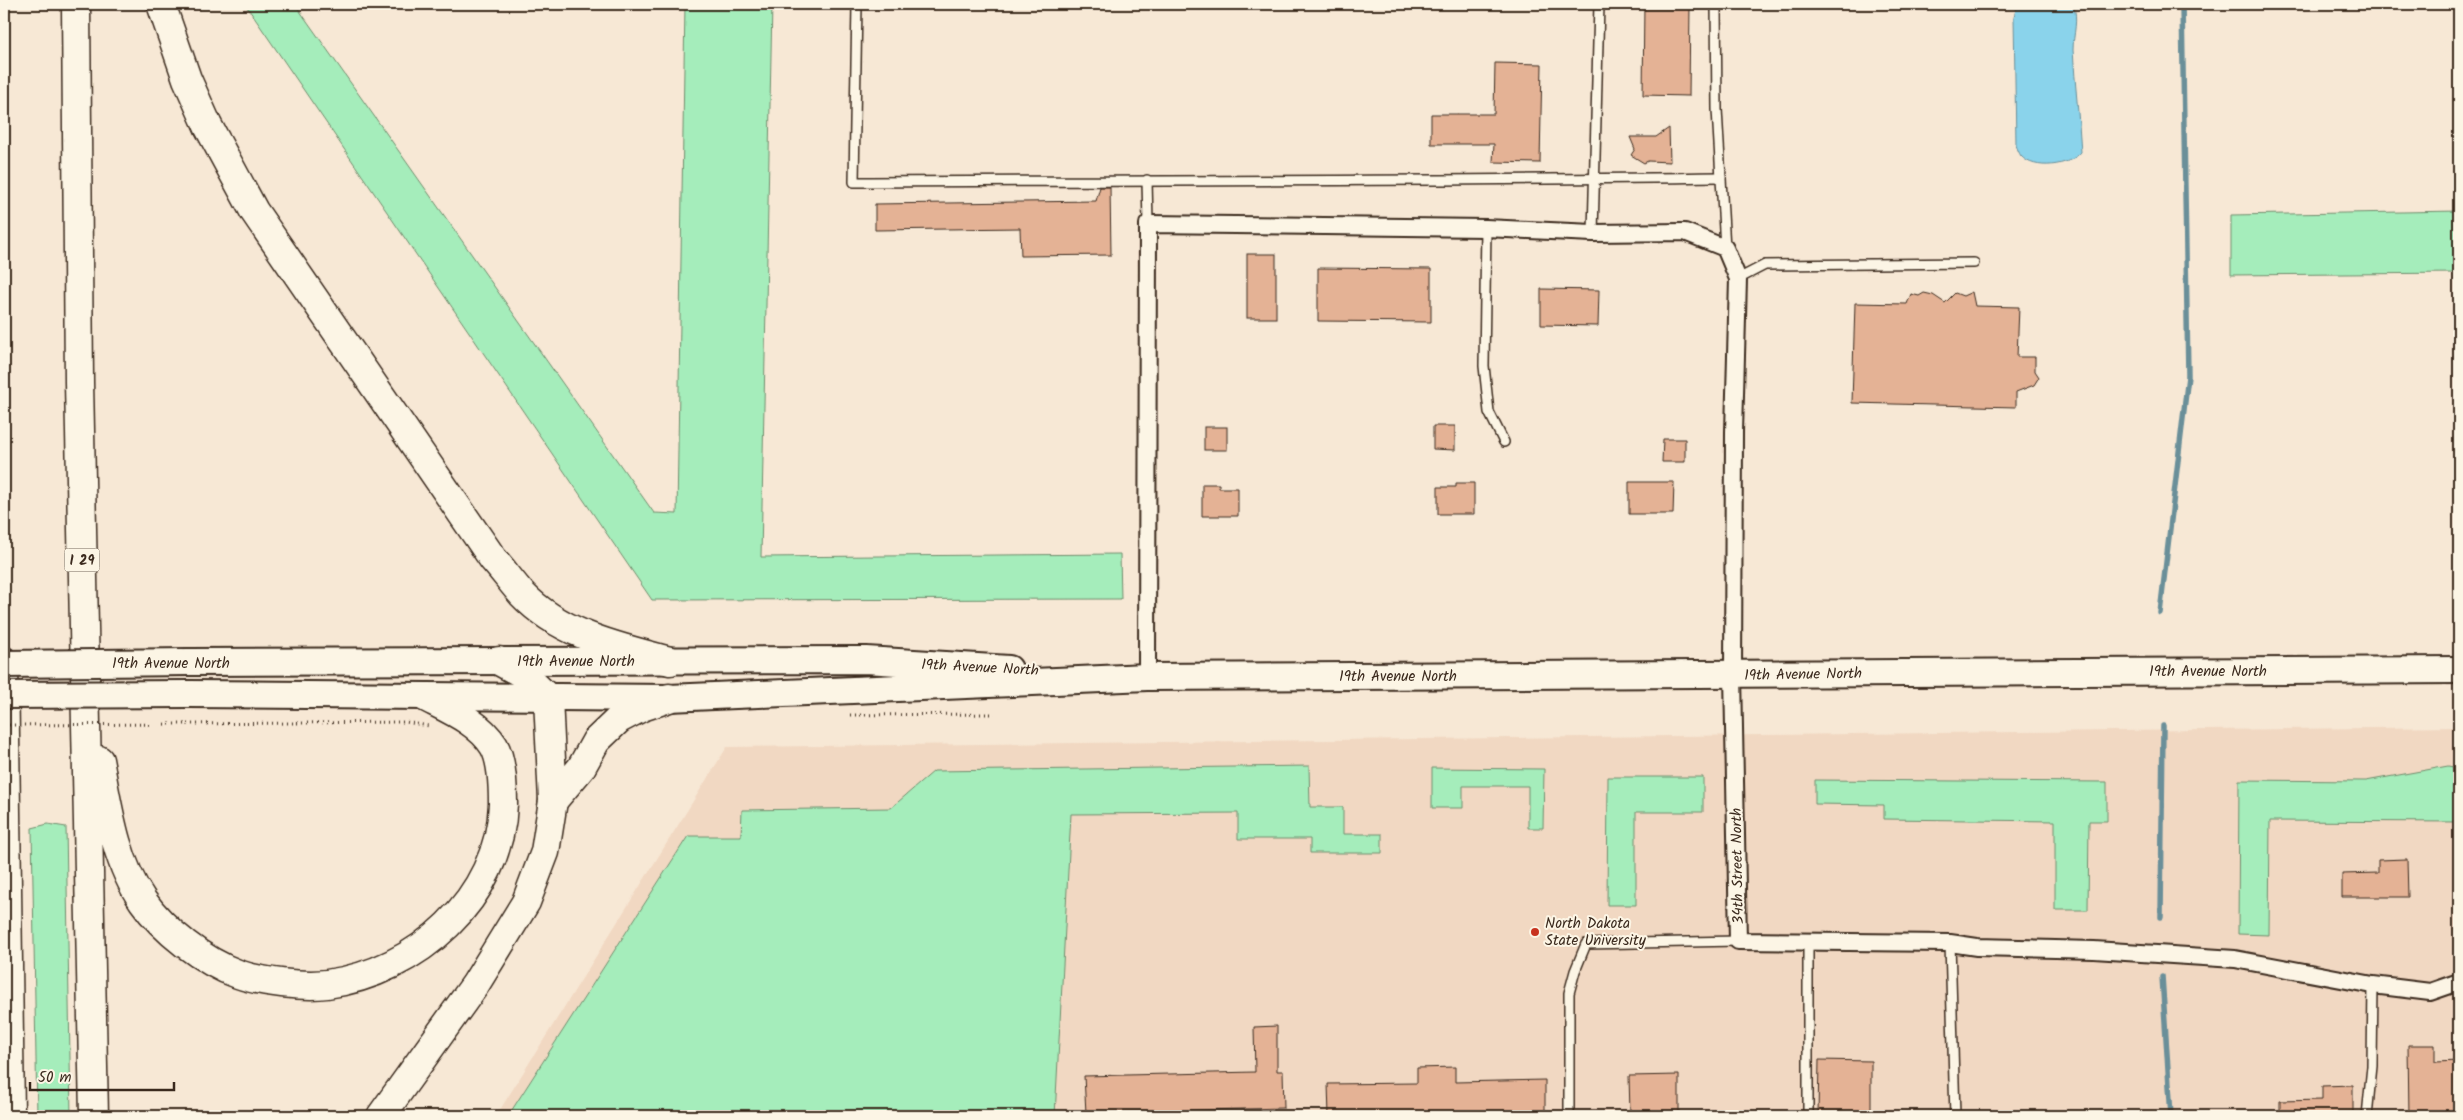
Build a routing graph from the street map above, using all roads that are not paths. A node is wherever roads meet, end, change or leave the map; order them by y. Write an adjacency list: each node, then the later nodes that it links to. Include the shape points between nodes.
1 (76, 4): 22 (highway, I 29)
2 (161, 4): 16 (highway, via 187,79 208,126 254,211 493,559 523,595 559,623 598,641)
3 (857, 4): 8 (lane, via 854,182)
4 (1599, 4): 7 (lane)
5 (1716, 4): 6 (lane)
6 (1721, 177): 7 (lane); 12 (lane)
7 (1594, 179): 8 (lane); 11 (lane)
8 (1146, 180): 9 (lane)
9 (1148, 224): 10 (street); 21 (street)
10 (1486, 228): 11 (street); 15 (lane, via 1484,366 1489,412)
11 (1593, 233): 12 (street, via 1685,232)
12 (1725, 248): 14 (street)
13 (1974, 263): 14 (lane, via 1764,265)
14 (1738, 279): 20 (street, 34th Street North)
15 (1504, 442)
16 (670, 661): 17 (main road, 19th Avenue North); 21 (main road, 19th Avenue North, via 866,660)
17 (499, 662): 18 (main road, 19th Avenue North, bridge); 25 (highway, via 523,674)
18 (4, 663): 33 (highway)
19 (2459, 670): 20 (main road, 19th Avenue North)
20 (1733, 674): 21 (main road, 19th Avenue North); 29 (street, 34th Street North)
21 (1147, 677): 26 (main road, 19th Avenue North)
22 (84, 680): 24 (highway, via 114,830 123,863 142,900 164,927 200,954 238,974 289,983 325,984 363,976 404,959 438,935 472,899 491,860 502,824 503,784 494,747 468,719); 34 (highway, I 29)
23 (4, 695): 24 (main road, 19th Avenue North, bridge)
24 (425, 697): 25 (main road, 19th Avenue North)
25 (548, 698): 26 (main road, 19th Avenue North); 27 (highway)
26 (669, 698): 27 (highway, via 619,719 596,741 581,768)
27 (553, 801): 35 (highway, via 545,852 526,902 475,985)
28 (1808, 940): 29 (street); 30 (street); 37 (lane)
29 (1738, 941): 36 (lane, 34th Street North, via 1586,944 1569,993)
30 (1950, 943): 32 (street, via 2235,959); 38 (lane)
31 (2459, 982): 32 (street, via 2430,992)
32 (2373, 986): 39 (lane, via 2372,1066)
33 (10, 1116)
34 (94, 1116)
35 (381, 1116)
36 (1568, 1116)
37 (1808, 1116)
38 (1955, 1116)
39 (2367, 1116)

